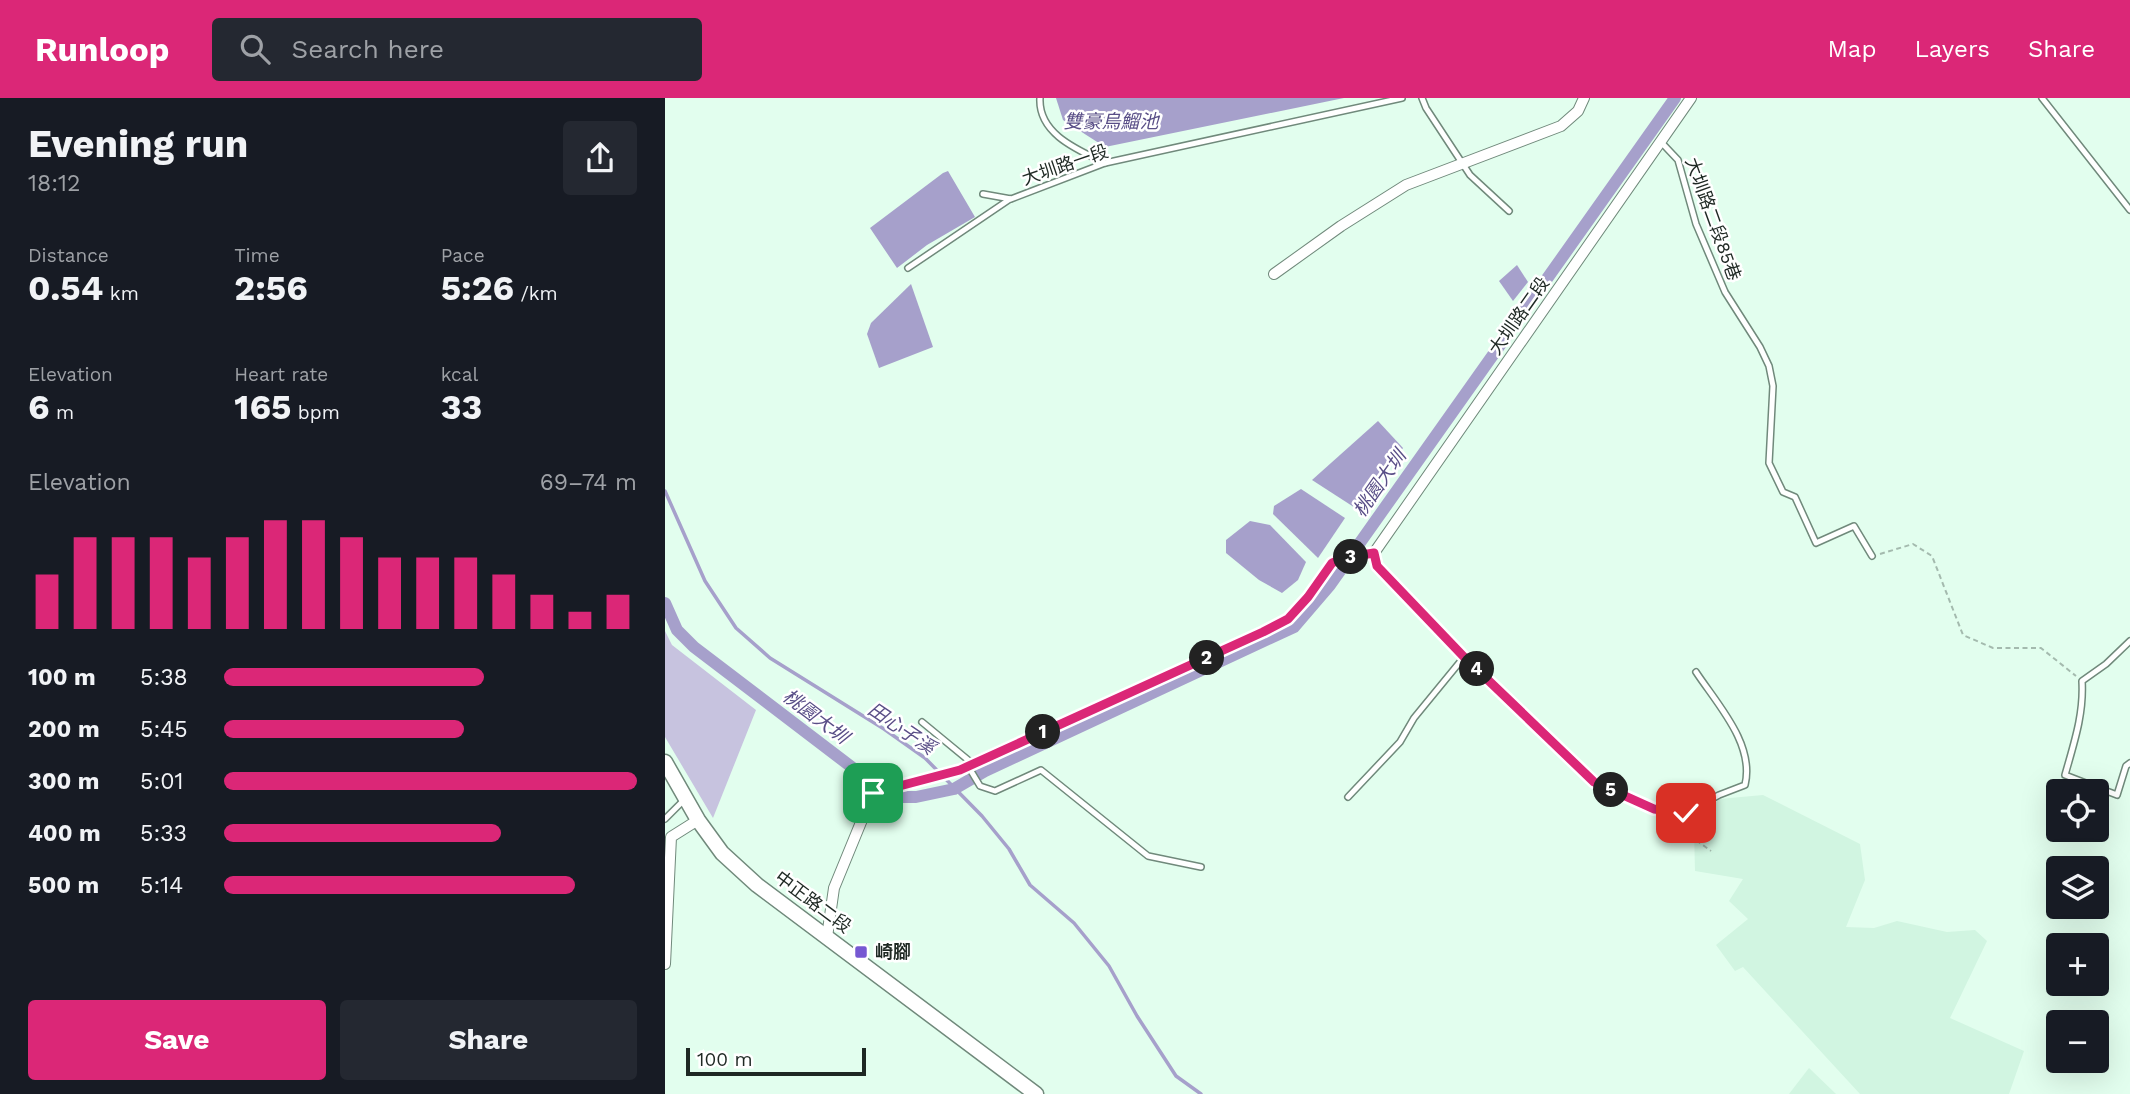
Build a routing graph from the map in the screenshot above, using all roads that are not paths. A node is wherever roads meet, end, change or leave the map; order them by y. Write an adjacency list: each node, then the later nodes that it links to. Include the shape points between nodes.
1 (1040, 98): 8 (lane, via 1039,109 1059,140)
2 (1402, 98): 8 (lane, 大圳路一段)
3 (1422, 98): 9 (lane)
4 (1584, 98): 9 (street, via 1579,111 1561,126)
5 (1691, 98): 7 (street, 大圳路二段)
6 (2042, 98): 12 (lane)
7 (1660, 141): 16 (street, 大圳路二段); 17 (lane, 大圳路二段85巷, via 1678,160 1696,224 1725,292 1769,366 1773,386 1769,463 1783,492 1795,497 1816,543 1854,526)
8 (1105, 163): 11 (lane, 大圳路一段)
9 (1462, 163): 13 (lane); 15 (street, via 1406,185)
10 (983, 194): 11 (lane, 大圳路一段)
11 (1011, 199): 14 (lane)
12 (2130, 210)
13 (1509, 211)
14 (908, 268)
15 (1274, 274)
16 (1374, 553): 19 (lane, via 1377,566); 24 (street, via 1332,563 1288,619)
17 (1872, 556)
18 (2130, 641): 23 (lane, via 2082,681 2083,703 2065,775 2117,795)
19 (1464, 657): 20 (lane, via 1594,782 1654,809 1686,813 1745,785 1748,774 1746,756 1732,728); 25 (lane, via 1400,742)
20 (1696, 672)
21 (922, 722): 24 (lane)
22 (665, 762): 26 (main road, 中正路二段)
23 (2130, 763)
24 (968, 768): 29 (lane, via 979,784 995,791 1041,769 1148,856); 30 (street, via 873,793 834,888)
25 (1347, 797)
26 (685, 799): 27 (lane); 28 (main road, 中正路二段)
27 (665, 819)
28 (698, 820): 30 (main road, 中正路二段, via 722,853 757,885); 31 (street, via 671,837)
29 (1201, 867)
30 (827, 937): 32 (main road, 中正路二段)
31 (665, 964)
32 (1037, 1094)

